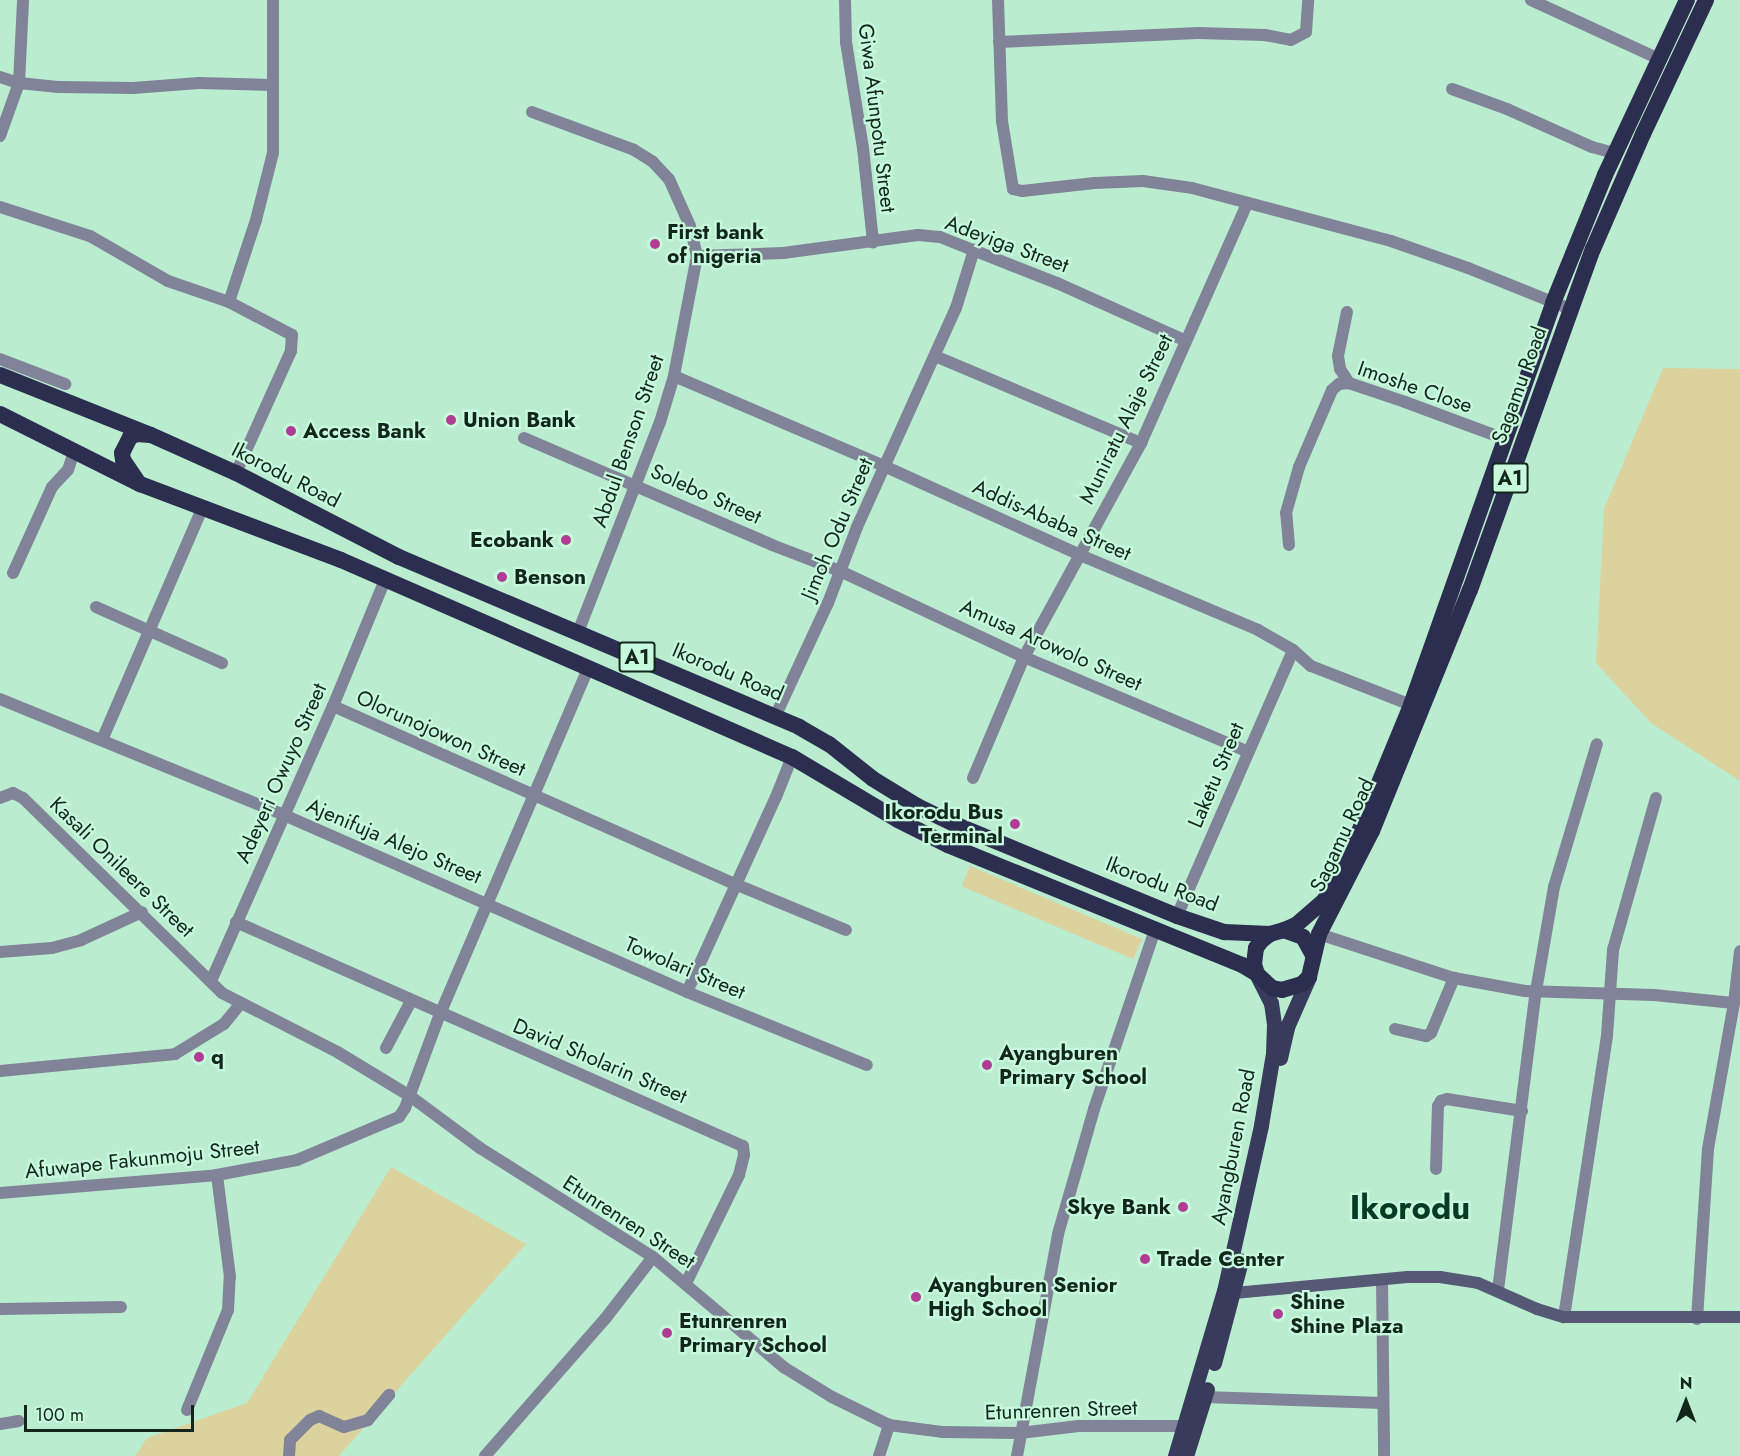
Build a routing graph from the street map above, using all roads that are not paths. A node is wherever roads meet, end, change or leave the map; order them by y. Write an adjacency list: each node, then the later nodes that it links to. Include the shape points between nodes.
1 (23, 0): 12 (street)
2 (273, 0): 13 (street)
3 (845, 0): 20 (street, Giwa Afunpotu Street, via 846,42)
4 (998, 0): 9 (street)
5 (1308, 0): 9 (street, via 1306,32 1291,40 1265,35 1198,33)
6 (1531, 0): 10 (street)
7 (1687, 0): 10 (highway, Sagamu Road / A1)
8 (1706, 0): 25 (highway, Sagamu Road / A1, via 1621,183)
9 (999, 42): 18 (street, via 1002,121 1013,189 1143,181 1192,188)
10 (1657, 58): 17 (highway, Sagamu Road / A1)
11 (0, 77): 12 (street)
12 (19, 83): 13 (street, via 96,88 199,83); 16 (street)
13 (272, 85): 23 (street, via 273,153)
14 (1452, 89): 17 (street)
15 (532, 112): 22 (street, via 634,150 653,162 669,179 690,226)
16 (0, 136)
17 (1615, 153): 24 (highway, Sagamu Road / A1)
18 (1247, 204): 24 (street, via 1419,250); 27 (street, Muniratu Alaje Street)
19 (0, 207): 23 (street, via 90,236 168,281)
20 (873, 242): 21 (street, Adeyiga Street, via 918,235 940,237); 22 (street, Adeyiga Street, via 783,254)
21 (974, 250): 27 (street, Adeyiga Street, via 1057,282); 28 (street, Jimoh Odu Street, via 956,308)
22 (696, 256): 31 (street, Abdul Benson Street)
23 (229, 302): 41 (street, via 292,335 293,342)
24 (1553, 303): 25 (street); 37 (highway, Sagamu Road / A1)
25 (1570, 309): 48 (highway, Sagamu Road / A1)
26 (1347, 312): 32 (street, via 1338,356 1340,369)
27 (1186, 341): 38 (street, Muniratu Alaje Street)
28 (935, 356): 38 (street); 40 (street, Jimoh Odu Street)
29 (0, 359): 33 (street)
30 (0, 375): 35 (highway, Ikorodu Road / A1)
31 (674, 376): 40 (street, Addis-Ababa Street); 43 (street, Abdul Benson Street)
32 (1349, 383): 37 (street, Imoshe Close); 45 (street, Imoshe Close, via 1332,390 1304,450 1286,513)
33 (65, 384)
34 (0, 415): 39 (highway, A1)
35 (151, 435): 41 (highway, Ikorodu Road / A1); 42 (highway, via 130,437 122,453)
36 (524, 438): 43 (street, Solebo Street)
37 (1505, 439): 47 (highway, Sagamu Road / A1)
38 (1141, 442): 46 (street, Muniratu Alaje Street)
39 (74, 452): 42 (highway, A1); 50 (street, via 68,470 52,487)
40 (884, 466): 46 (street, Addis-Ababa Street); 49 (street, Jimoh Odu Street)
41 (236, 473): 54 (highway, Ikorodu Road / A1, via 399,556)
42 (140, 484): 44 (highway, A1)
43 (637, 485): 49 (street, Solebo Street); 54 (street, Abdul Benson Street)
44 (202, 509): 51 (highway, A1); 53 (street)
45 (1289, 545)
46 (1080, 555): 55 (street, Addis-Ababa Street, via 1258,630); 56 (street, Muniratu Alaje Street)
47 (1463, 555): 48 (highway); 60 (highway, Sagamu Road / A1)
48 (1480, 563): 80 (highway, Sagamu Road / A1, via 1372,831)
49 (840, 571): 56 (street, Amusa Arowolo Street); 62 (street, Jimoh Odu Street)
50 (13, 573)
51 (385, 580): 58 (highway, A1); 61 (street, Adeyeri Owuyo Street)
52 (96, 607): 53 (street)
53 (150, 631): 57 (street); 63 (street)
54 (578, 632): 62 (highway, Ikorodu Road / A1)
55 (1293, 651): 60 (street, Addis-Ababa Street, via 1311,666); 65 (street, Laketu Street)
56 (1024, 657): 65 (street, Amusa Arowolo Street); 67 (street, Muniratu Alaje Street)
57 (222, 663)
58 (588, 669): 66 (highway, A1); 68 (street, Afuwape Fakunmoju Street)
59 (0, 699): 63 (street, Ajenifuja Alejo Street)
60 (1411, 705): 79 (highway, Sagamu Road / A1, via 1340,873 1323,901 1296,925)
61 (333, 706): 68 (street, Olorunojowon Street); 71 (street, Adeyeri Owuyo Street)
62 (776, 717): 75 (highway, Ikorodu Road / A1, via 829,744 873,779 917,806)
63 (102, 740): 71 (street, Ajenifuja Alejo Street)
64 (1597, 744): 88 (street, via 1554,887)
65 (1247, 751): 75 (street, Laketu Street)
66 (792, 757): 72 (street); 78 (highway, A1, via 948,845)
67 (973, 778)
68 (534, 796): 72 (street, Olorunojowon Street); 73 (street, Afuwape Fakunmoju Street)
69 (0, 798): 74 (street, Kasali Onileere Street, via 13,793 23,798)
70 (1656, 798): 90 (street, via 1613,950)
71 (284, 815): 73 (street, Ajenifuja Alejo Street); 76 (street, Adeyeri Owuyo Street)
72 (735, 884): 77 (street, Olorunojowon Street); 89 (street)
73 (488, 904): 89 (street, Towolari Street); 94 (street, Afuwape Fakunmoju Street)
74 (142, 912): 82 (street, via 81,940 52,948); 87 (street, Kasali Onileere Street)
75 (1177, 916): 79 (highway, Ikorodu Road / A1, via 1224,932)
76 (236, 922): 87 (street, Adeyeri Owuyo Street); 91 (street, David Sholarin Street)
77 (846, 930)
78 (1155, 930): 84 (highway, A1); 124 (street, via 1101,1088 1059,1234)
79 (1277, 932): 83 (highway, via 1303,937); 84 (highway, via 1256,948)
80 (1319, 933): 83 (highway, Sagamu Road / A1); 86 (street)
81 (1740, 951): 93 (street)
82 (0, 952)
83 (1313, 955): 85 (highway)
84 (1257, 974): 85 (highway, via 1272,988 1282,990 1302,984); 98 (main road, via 1270,1003)
85 (1309, 976): 98 (main road)
86 (1454, 978): 88 (street); 96 (street, via 1431,1032 1426,1036)
87 (211, 981): 92 (street, Etunrenren Street, via 222,993)
88 (1536, 991): 90 (street); 102 (street)
89 (687, 992): 99 (street, Towolari Street)
90 (1609, 993): 93 (street); 113 (street, via 1601,1079)
91 (411, 1000): 94 (street, David Sholarin Street); 97 (street)
92 (241, 1003): 100 (street, via 225,1024 175,1054); 101 (street, Etunrenren Street, via 339,1053)
93 (1734, 1003): 95 (street)
94 (440, 1014): 101 (street, Afuwape Fakunmoju Street); 108 (street, David Sholarin Street, via 737,1140 743,1146 739,1175)
95 (1735, 1025): 115 (street, via 1708,1149)
96 (1395, 1029)
97 (386, 1048)
98 (1276, 1053): 110 (main road, Ayangburen Road, via 1269,1126); 123 (main road, Ayangburen Road, via 1224,1291)
99 (867, 1065)
100 (0, 1071)
101 (410, 1096): 104 (street, Afuwape Fakunmoju Street, via 399,1117 363,1134 297,1160); 106 (street, Etunrenren Street, via 480,1148)
102 (1522, 1111): 103 (street, via 1441,1101); 109 (street)
103 (1436, 1169)
104 (217, 1175): 105 (street, Afuwape Fakunmoju Street); 119 (street, via 230,1277 228,1310)
105 (0, 1193)
106 (653, 1257): 108 (street, Etunrenren Street); 126 (street, via 605,1319)
107 (1382, 1281): 109 (main road, via 1440,1277); 110 (main road); 118 (street)
108 (686, 1283): 122 (street, Etunrenren Street, via 785,1368)
109 (1498, 1290): 113 (main road)
110 (1234, 1293): 117 (main road, Ayangburen Road)
111 (121, 1307): 112 (street)
112 (0, 1309)
113 (1564, 1317): 115 (main road)
114 (1740, 1317): 115 (main road)
115 (1696, 1319)
116 (389, 1395): 125 (street, via 368,1420 344,1427 319,1416 310,1420 290,1440)
117 (1204, 1397): 118 (street); 130 (main road, Ayangburen Road)
118 (1383, 1402): 131 (street)
119 (187, 1410)
120 (19, 1421): 121 (street)
121 (0, 1424)
122 (889, 1425): 124 (street, Etunrenren Street, via 942,1432); 127 (street)
123 (1184, 1426): 124 (street, Etunrenren Street, via 1079,1426); 129 (main road, Ayangburen Road)
124 (1020, 1433): 128 (street)
125 (289, 1456)
126 (485, 1456)
127 (879, 1456)
128 (1017, 1456)
129 (1175, 1456)
130 (1186, 1456)
131 (1384, 1456)

